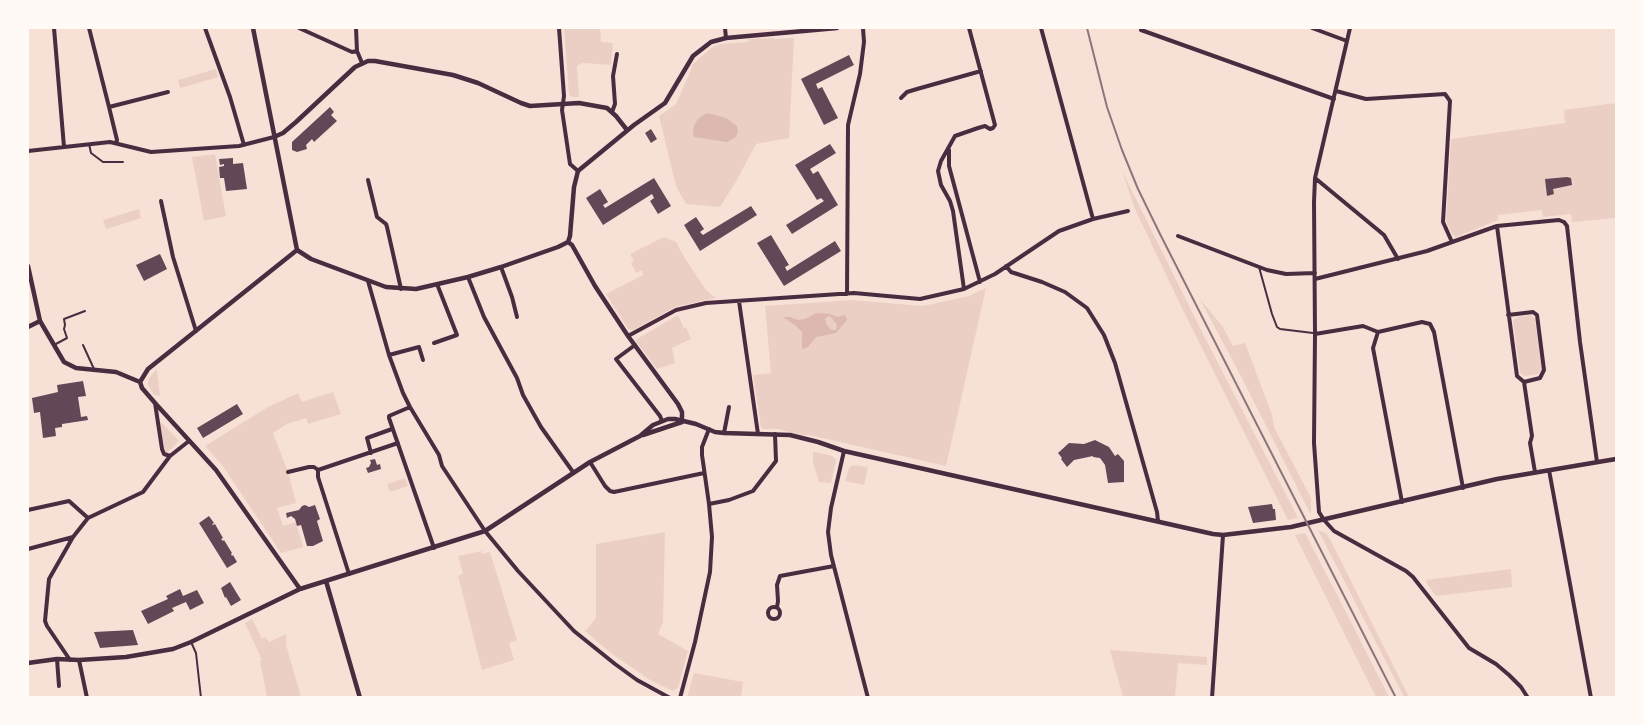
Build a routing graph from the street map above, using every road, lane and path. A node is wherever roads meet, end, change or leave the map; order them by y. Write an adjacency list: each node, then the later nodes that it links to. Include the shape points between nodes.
1 (54, 28): 34 (street)
2 (89, 28): 27 (street)
3 (205, 28): 33 (street)
4 (253, 28): 30 (street)
5 (299, 28): 18 (street, via 352,52)
6 (356, 28): 18 (street)
7 (558, 28): 26 (street)
8 (725, 28): 16 (street)
9 (837, 28): 16 (street)
10 (863, 28): 64 (street, via 860,74 848,125)
11 (969, 28): 21 (street)
12 (1041, 28): 45 (street)
13 (1141, 28): 25 (street)
14 (1312, 28): 17 (street)
15 (1350, 28): 17 (street)
16 (726, 38): 29 (street, via 711,42 693,56 665,103)
17 (1347, 41): 22 (street)
18 (357, 51): 20 (street)
19 (617, 54): 28 (street)
20 (362, 63): 26 (street, via 375,61 453,75 530,106); 30 (street, via 286,131)
21 (981, 71): 24 (street, via 907,92); 35 (street, via 995,125 990,129 985,126 959,134 952,139)
22 (1336, 91): 25 (street); 49 (street, via 1366,99 1445,94 1450,101 1443,222)
23 (168, 92): 27 (street)
24 (901, 98)
25 (1334, 99): 39 (street)
26 (563, 103): 28 (street, via 579,102); 38 (street, via 570,164)
27 (109, 107): 31 (street)
28 (612, 112): 29 (street)
29 (627, 130): 38 (street)
30 (274, 137): 33 (street); 50 (street)
31 (116, 143): 32 (street); 33 (street, via 151,152)
32 (90, 144): 34 (street); 37 (lane, via 90,153 103,162)
33 (244, 145)
34 (64, 147): 36 (street)
35 (949, 148): 42 (street, via 949,166); 43 (street, via 941,161 938,178)
36 (28, 151)
37 (123, 162)
38 (578, 172): 48 (street)
39 (1315, 178): 51 (street, via 1384,235); 56 (street)
40 (368, 180): 62 (street, via 377,217 387,227)
41 (161, 201): 71 (street, via 173,257)
42 (962, 209): 43 (street); 60 (street)
43 (953, 211): 63 (street)
44 (1128, 212): 45 (street)
45 (1093, 219): 53 (street, via 1059,231)
46 (1497, 226): 49 (street); 67 (street); 102 (street, via 1559,220 1567,226)
47 (1178, 236): 55 (street)
48 (568, 242): 54 (street); 74 (street)
49 (1452, 242): 51 (street)
50 (298, 250): 59 (street, via 311,259); 71 (street)
51 (1398, 259): 58 (street)
52 (28, 266): 69 (street)
53 (1006, 266): 60 (street); 115 (street, via 1011,272 1065,292 1087,308 1104,334 1116,364)
54 (501, 267): 57 (street); 68 (street)
55 (1258, 267): 56 (street, via 1286,274); 73 (lane, via 1277,327)
56 (1315, 273): 58 (street)
57 (468, 277): 61 (street); 106 (street, via 484,317 541,427)
58 (1315, 279): 73 (street)
59 (368, 281): 62 (street); 79 (street)
60 (980, 282): 63 (street)
61 (436, 284): 62 (street); 75 (street, via 458,335)
62 (401, 289)
63 (964, 289): 64 (street, via 920,299)
64 (847, 294): 65 (street)
65 (739, 301): 74 (street, via 706,302 676,310); 92 (street)
66 (85, 311): 77 (lane, via 64,319 67,338)
67 (1508, 315): 83 (street, via 1517,376); 83 (street, via 1533,312 1537,315 1544,370 1540,378)
68 (517, 317)
69 (40, 321): 70 (street); 77 (street)
70 (28, 327)
71 (196, 331): 82 (street, via 148,370)
72 (1378, 332): 73 (street, via 1363,326); 109 (street, via 1422,322 1430,324); 110 (street, via 1373,348)
73 (1315, 334): 114 (street, via 1314,443 1317,504)
74 (628, 336): 78 (street)
75 (434, 343)
76 (83, 344): 81 (lane)
77 (54, 345): 81 (street, via 64,362)
78 (635, 345): 87 (street, via 616,359); 88 (street, via 678,404)
79 (389, 355): 80 (street, via 419,347); 85 (street)
80 (423, 360)
81 (94, 371): 82 (street, via 116,372)
82 (140, 382): 84 (street)
83 (1524, 382): 107 (street)
84 (155, 403): 95 (street); 99 (street, via 162,448 164,454)
85 (410, 407): 89 (street, via 389,416); 116 (street, via 439,454 442,466)
86 (729, 407): 91 (street)
87 (662, 421): 88 (street, via 675,419); 94 (street)
88 (682, 422): 90 (street); 94 (street)
89 (392, 429): 96 (street); 98 (street, via 366,438)
90 (709, 429): 91 (street); 108 (street, via 702,446)
91 (724, 433): 92 (street)
92 (758, 434): 93 (street)
93 (775, 434): 97 (street, via 811,440); 111 (street, via 776,461 753,491)
94 (640, 436): 101 (street)
95 (190, 441): 99 (street); 124 (street, via 216,470)
96 (398, 444): 98 (street); 119 (street)
97 (844, 451): 115 (street); 121 (street, via 830,508 828,532)
98 (371, 452): 103 (street)
99 (170, 456): 113 (street, via 143,492)
100 (1616, 459): 102 (street)
101 (590, 462): 106 (street); 108 (street, via 605,486 614,492)
102 (1597, 462): 104 (street)
103 (318, 470): 105 (street, via 309,466); 122 (street)
104 (1549, 470): 107 (street); 140 (street)
105 (288, 472)
106 (573, 472): 116 (street)
107 (1535, 472): 109 (street)
108 (704, 473): 111 (street)
109 (1463, 488): 110 (street)
110 (1402, 502): 114 (street)
111 (710, 504): 136 (street, via 710,572)
112 (28, 510): 113 (street, via 69,501)
113 (88, 518): 118 (street)
114 (1324, 520): 117 (street); 139 (street, via 1334,531 1413,577 1470,648 1509,675)
115 (1158, 521): 117 (street)
116 (485, 531): 119 (street); 135 (street, via 518,572 574,631 637,680)
117 (1223, 535): 138 (street)
118 (73, 537): 120 (street); 128 (street, via 49,579 45,621)
119 (434, 548): 122 (street)
120 (28, 549)
121 (834, 566): 125 (street, via 780,576); 137 (street)
122 (348, 574): 123 (street)
123 (326, 581): 124 (street); 134 (street)
124 (300, 589): 126 (street)
125 (776, 607)
126 (191, 642): 129 (street, via 147,655); 133 (lane, via 196,653)
127 (58, 659): 128 (street); 130 (street); 131 (street)
128 (70, 660): 129 (street)
129 (79, 660): 132 (street)
130 (28, 663)
131 (59, 686)
132 (87, 698)
133 (200, 698)
134 (360, 698)
135 (670, 698)
136 (680, 698)
137 (868, 698)
138 (1212, 698)
139 (1528, 698)
140 (1591, 698)

